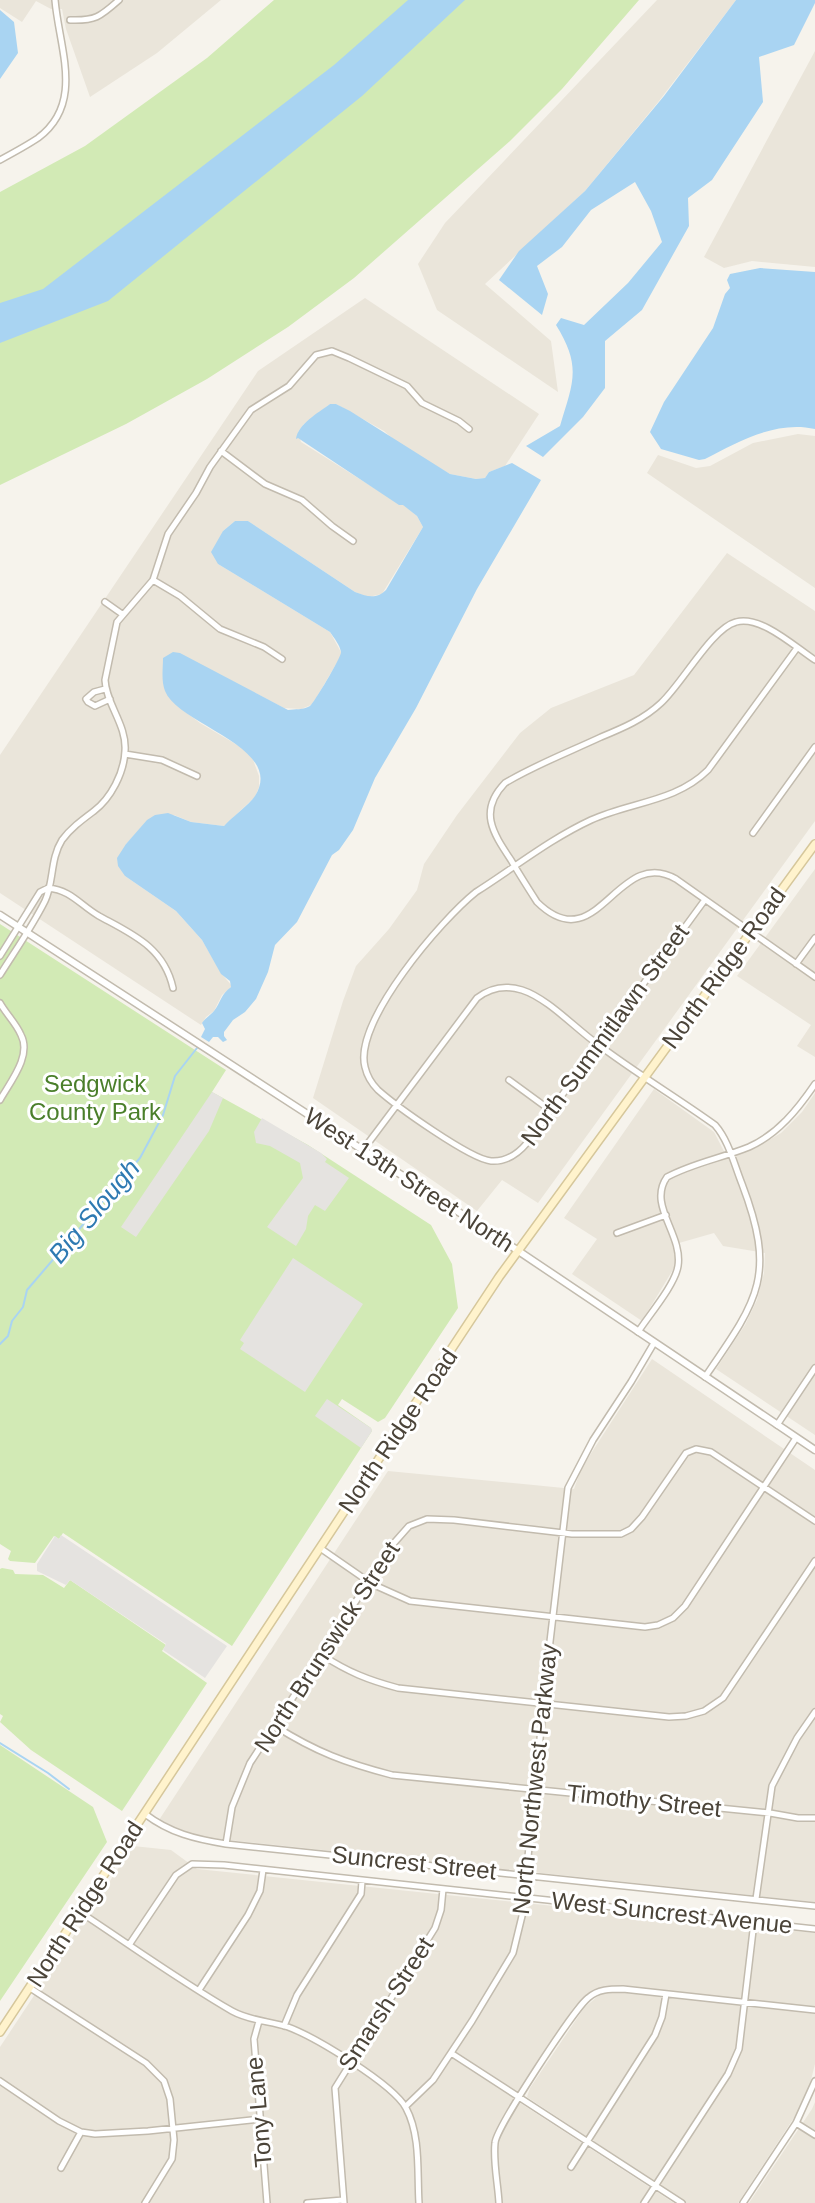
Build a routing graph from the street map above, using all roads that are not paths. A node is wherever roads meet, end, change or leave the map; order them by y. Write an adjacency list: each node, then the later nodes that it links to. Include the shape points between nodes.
1 (55, 0): 4 (street, via 68,85 65,100 45,132)
2 (119, 0): 3 (street, via 97,18)
3 (69, 20)
4 (0, 160)
5 (470, 429): 6 (street, via 422,403 407,386 332,352 316,355 289,386 251,410)
6 (221, 451): 7 (street, via 265,484 310,506); 8 (street, via 168,534)
7 (353, 541)
8 (153, 580): 10 (street); 12 (street, via 219,629)
9 (104, 602): 10 (street)
10 (122, 614): 14 (street, via 114,630)
11 (797, 648): 13 (street); 21 (street, via 697,781 673,794 589,821); 21 (street, via 765,626 734,622 724,627 673,692 648,714 516,776 499,789 491,806 491,826)
12 (282, 659)
13 (815, 660)
14 (105, 689): 15 (street); 15 (street, via 86,699 95,706)
15 (110, 699): 17 (street)
16 (815, 747): 19 (street)
17 (125, 754): 18 (street, via 162,760); 22 (street, via 110,793 62,841 52,862)
18 (197, 776)
19 (753, 833)
20 (815, 844): 27 (main road, North Ridge Road)
21 (515, 867): 23 (street, via 537,902 561,918 590,914 633,879 651,872 668,875); 40 (street, via 476,892 444,921 380,1008 365,1050 365,1067 372,1084)
22 (48, 888): 25 (street, via 40,892); 26 (street); 33 (street, via 67,892 96,915 139,937 158,955)
23 (704, 901): 27 (street); 35 (street, North Summitlawn Street)
24 (0, 915): 25 (street, West 13th Street North)
25 (17, 927): 26 (street, West 13th Street North); 29 (street)
26 (26, 933): 31 (street); 42 (street, West 13th Street North)
27 (750, 933): 30 (street); 36 (main road, North Ridge Road)
28 (815, 938): 30 (street)
29 (0, 956)
30 (796, 964): 32 (street)
31 (0, 975)
32 (815, 977)
33 (173, 988)
34 (0, 1003): 39 (street, via 21,1033 24,1049)
35 (598, 1045): 36 (street); 40 (street, via 529,993 508,987 483,993 469,1005); 41 (street, North Summitlawn Street)
36 (645, 1076): 43 (street, via 715,1125); 46 (main road, North Ridge Road)
37 (509, 1080): 41 (street)
38 (815, 1084): 43 (street, via 776,1129 749,1147)
39 (0, 1100)
40 (397, 1105): 41 (street, North Summitlawn Street, via 474,1156 499,1161 520,1152); 42 (street)
41 (550, 1110)
42 (363, 1150): 46 (street, West 13th Street North)
43 (730, 1152): 44 (street, via 667,1177 659,1195); 50 (street, via 761,1252 760,1273 749,1310)
44 (666, 1215): 45 (street); 47 (street, via 679,1252 677,1272)
45 (617, 1233)
46 (518, 1251): 47 (street, West 13th Street North); 58 (main road, North Ridge Road)
47 (638, 1332): 48 (street, West 13th Street North)
48 (654, 1343): 50 (street, West 13th Street North); 57 (street, North Northwest Parkway, via 568,1488)
49 (815, 1368): 51 (street)
50 (705, 1377): 52 (street, West 13th Street North)
51 (812, 1379): 52 (street)
52 (777, 1425): 53 (street, West 13th Street North)
53 (796, 1437): 54 (street, West 13th Street North); 55 (street)
54 (815, 1450)
55 (763, 1487): 56 (street); 57 (street, North Brunswick Street, via 711,1452 696,1449 686,1453 631,1529 608,1536); 61 (street, via 673,1618 645,1627)
56 (815, 1521)
57 (563, 1533): 60 (street, North Brunswick Street, via 427,1519 402,1532); 61 (street, North Northwest Parkway)
58 (320, 1548): 60 (street); 68 (main road, North Ridge Road)
59 (815, 1561): 63 (street, via 723,1698 704,1711 669,1717)
60 (369, 1582): 61 (street, via 410,1601); 62 (street, North Brunswick Street)
61 (553, 1618): 63 (street, North Northwest Parkway)
62 (322, 1655): 63 (street, via 345,1670 398,1688); 65 (street, North Brunswick Street)
63 (544, 1703): 66 (street, North Northwest Parkway)
64 (815, 1712): 67 (street, via 772,1786)
65 (275, 1726): 66 (street, Timothy Street, via 338,1759 382,1772); 70 (street, North Brunswick Street, via 250,1763 232,1807)
66 (535, 1789): 67 (street, Timothy Street); 72 (street, North Northwest Parkway)
67 (769, 1813): 69 (street, Timothy Street); 76 (street)
68 (145, 1814): 70 (street, Suncrest Street, via 181,1835); 78 (main road, North Ridge Road)
69 (815, 1818)
70 (226, 1844): 72 (street, Suncrest Street)
71 (263, 1870): 73 (street, West Suncrest Avenue); 81 (street, West Suncrest Avenue, via 192,1864 176,1875); 83 (street, via 260,1891 248,1915)
72 (526, 1875): 75 (street, North Northwest Parkway); 76 (street, Suncrest Street)
73 (362, 1881): 74 (street, West Suncrest Avenue); 88 (street, Tony Lane, via 360,1894 297,1994)
74 (443, 1889): 75 (street, West Suncrest Avenue); 91 (street, Smarsh Street, via 435,1928)
75 (524, 1898): 79 (street, West Suncrest Avenue); 90 (street, North Northwest Parkway, via 513,1952)
76 (757, 1899): 77 (street, Suncrest Street)
77 (815, 1906)
78 (80, 1912): 81 (street); 82 (main road, North Ridge Road)
79 (754, 1922): 80 (street, West Suncrest Avenue); 85 (street)
80 (815, 1928)
81 (129, 1945): 83 (street)
82 (30, 1988): 89 (main road, North Ridge Road); 98 (street, via 157,2072 170,2099)
83 (200, 1990): 87 (street, via 234,2012)
84 (666, 1994): 85 (street); 94 (street, via 609,1989 591,1995); 101 (street, via 655,2035)
85 (746, 2002): 86 (street); 104 (street, via 739,2049 728,2074)
86 (815, 2010)
87 (259, 2021): 88 (street); 96 (street, Tony Lane, via 254,2039)
88 (284, 2026): 91 (street)
89 (0, 2032)
90 (451, 2053): 94 (street); 95 (street, North Northwest Parkway, via 433,2080)
91 (350, 2061): 95 (street, via 385,2085); 105 (street, Smarsh Street, via 335,2088)
92 (0, 2081): 99 (street)
93 (815, 2081): 97 (street)
94 (519, 2097): 101 (street); 110 (street, via 495,2141)
95 (405, 2106): 109 (street, via 414,2130)
96 (260, 2119): 98 (street); 107 (street, Tony Lane)
97 (796, 2123): 100 (street); 113 (street)
98 (172, 2128): 99 (street); 106 (street, via 172,2159)
99 (81, 2132): 103 (street)
100 (815, 2135)
101 (587, 2141): 102 (street); 104 (street)
102 (571, 2167)
103 (61, 2168)
104 (655, 2186): 111 (street); 112 (street)
105 (343, 2201): 108 (street)
106 (145, 2203)
107 (267, 2203)
108 (307, 2203)
109 (419, 2203)
110 (499, 2203)
111 (644, 2203)
112 (682, 2203)
113 (743, 2203)

